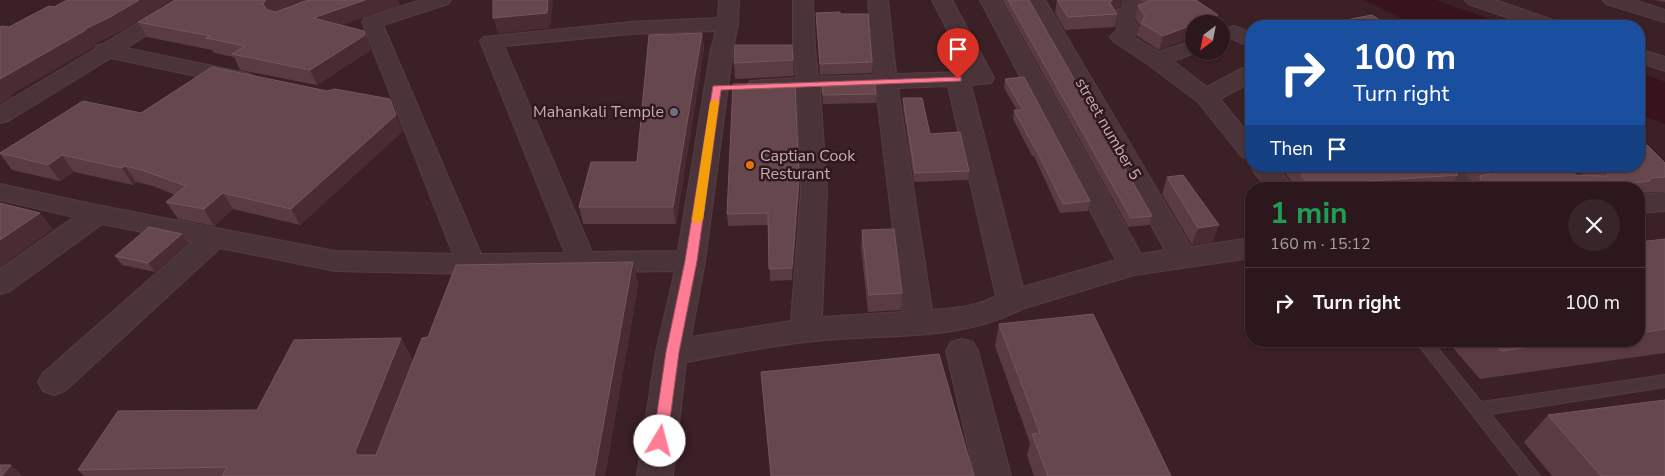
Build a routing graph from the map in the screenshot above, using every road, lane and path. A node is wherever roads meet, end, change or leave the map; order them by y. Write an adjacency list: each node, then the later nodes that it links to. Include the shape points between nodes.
1 (190, 0): 17 (street)
2 (441, 0): 43 (street, via 372,22)
3 (803, 0): 25 (street)
4 (878, 0): 23 (street)
5 (942, 0): 22 (street, via 983,78)
6 (990, 0): 44 (street)
7 (1035, 0): 40 (street, street number 5)
8 (1129, 0): 19 (street, via 1136,10 1119,16 1130,30 1120,37)
9 (1477, 0): 13 (street)
10 (1613, 0): 12 (street)
11 (729, 12): 26 (street); 41 (street, via 622,29 491,42)
12 (1665, 16)
13 (1535, 20)
14 (1230, 33): 15 (street)
15 (1245, 37)
16 (1185, 49): 19 (street)
17 (105, 50): 24 (street); 28 (street)
18 (1645, 57): 20 (street)
19 (1157, 60): 27 (street)
20 (1664, 62)
21 (1245, 76): 27 (street)
22 (958, 79): 23 (street); 46 (street)
23 (886, 81): 25 (street); 47 (street)
24 (259, 82)
25 (808, 84): 26 (street); 48 (street, via 814,192)
26 (717, 88): 42 (street)
27 (1206, 97): 29 (street)
28 (0, 116)
29 (1245, 145)
30 (1268, 172): 32 (street)
31 (1447, 172): 33 (street)
32 (1276, 182)
33 (1457, 182)
34 (0, 192): 37 (street)
35 (1665, 202): 36 (street)
36 (1645, 204)
37 (97, 214): 38 (street); 45 (street)
38 (216, 236): 43 (street, via 335,261); 53 (street)
39 (1245, 249): 40 (street)
40 (1182, 256): 44 (street)
41 (582, 261): 42 (street); 43 (street)
42 (691, 261): 51 (street)
43 (471, 264)
44 (1133, 265): 46 (street)
45 (0, 284)
46 (1012, 301): 47 (street, via 995,310 962,319)
47 (920, 321): 48 (street)
48 (806, 330): 51 (street)
49 (1428, 347): 54 (lane)
50 (962, 351): 56 (street)
51 (672, 352): 55 (street)
52 (1665, 381): 54 (lane)
53 (54, 382)
54 (1478, 409): 57 (lane)
55 (655, 476)
56 (993, 476)
57 (1531, 476)

